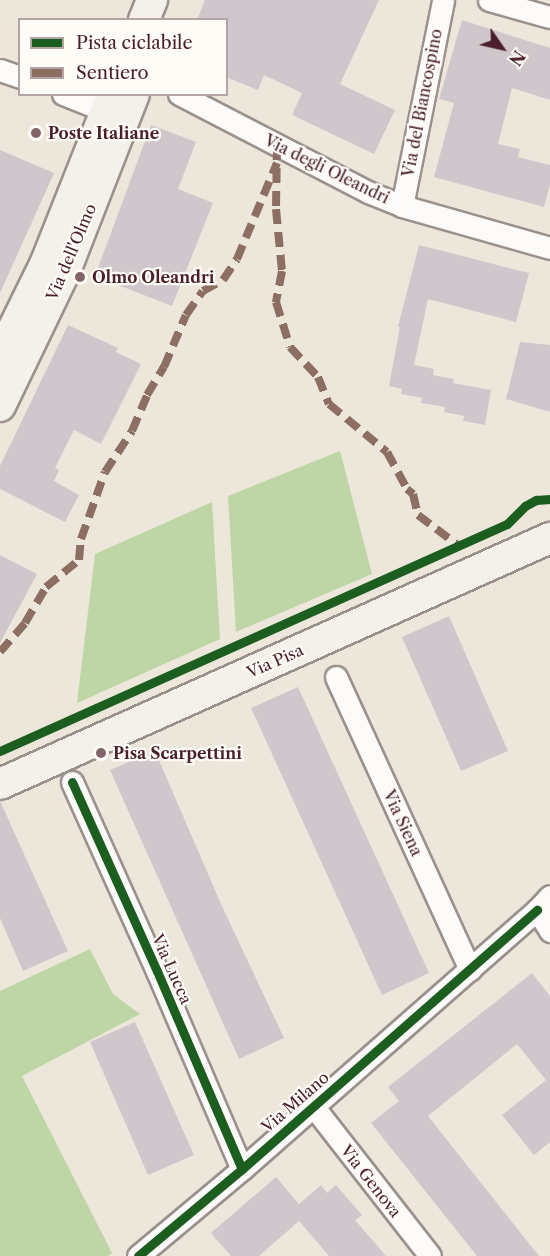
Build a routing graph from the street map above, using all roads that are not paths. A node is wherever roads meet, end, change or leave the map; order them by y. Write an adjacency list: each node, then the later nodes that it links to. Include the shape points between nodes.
1 (152, 0): 6 (street)
2 (173, 0): 7 (street)
3 (443, 0): 14 (street, Via del Biancospino)
4 (489, 0): 5 (street)
5 (550, 17)
6 (145, 18)
7 (166, 18)
8 (0, 70): 9 (street)
9 (18, 76)
10 (73, 96): 13 (street)
11 (133, 96): 17 (street, Via dell'Olmo, via 65,271)
12 (183, 96): 14 (street, Via degli Oleandri)
13 (110, 103): 16 (street, Via dell'Olmo, via 46,262)
14 (402, 206): 15 (street, Via degli Oleandri)
15 (550, 248)
16 (0, 356)
17 (0, 406)
18 (550, 538): 21 (street, Via Pisa)
19 (336, 677): 24 (street, Via Siena)
20 (72, 782): 26 (street, Via Lucca)
21 (0, 784)
22 (544, 903): 23 (street); 24 (street, Via Milano)
23 (550, 931)
24 (470, 970): 25 (street, Via Milano)
25 (313, 1106): 26 (street, Via Milano); 28 (street, Via Genova)
26 (242, 1169): 27 (street, Via Milano)
27 (138, 1256)
28 (430, 1256)

